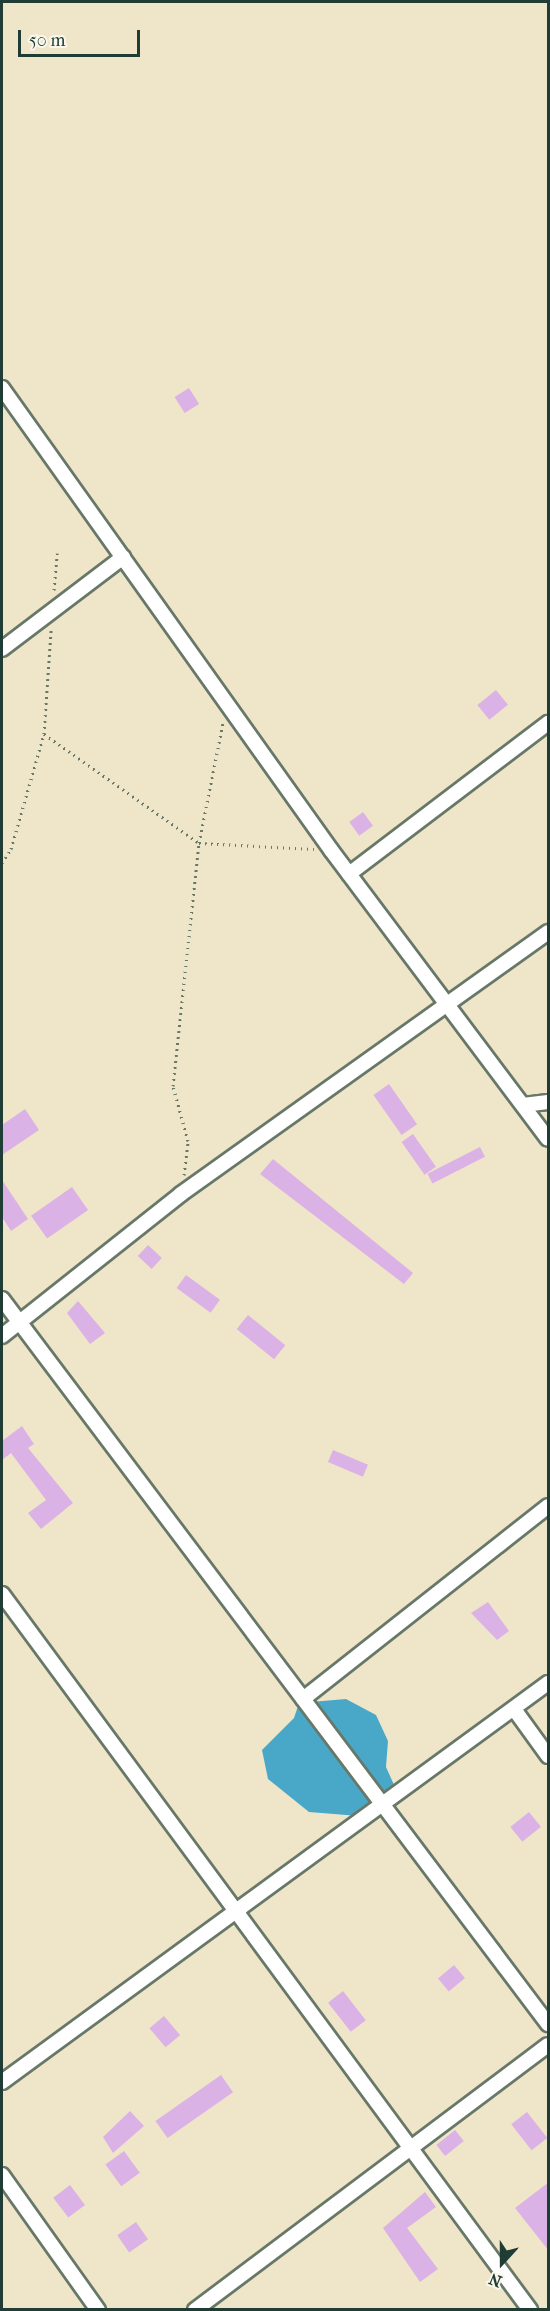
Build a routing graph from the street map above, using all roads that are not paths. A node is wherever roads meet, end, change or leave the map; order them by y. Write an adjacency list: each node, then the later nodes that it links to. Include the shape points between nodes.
1 (2, 388): 2 (street)
2 (123, 556): 3 (street); 5 (street)
3 (2, 649)
4 (549, 723): 5 (street)
5 (349, 874): 7 (street)
6 (549, 932): 7 (street)
7 (449, 1005): 9 (street); 12 (street, via 181,1194)
8 (549, 1102): 9 (street)
9 (523, 1105): 10 (street)
10 (549, 1139)
11 (2, 1299): 12 (street)
12 (20, 1323): 13 (street); 17 (street)
13 (2, 1336)
14 (547, 1509): 17 (street)
15 (2, 1594): 21 (street)
16 (549, 1683): 18 (street)
17 (303, 1699): 20 (street)
18 (514, 1709): 19 (street); 20 (street)
19 (549, 1756)
20 (384, 1805): 21 (street); 22 (street)
21 (238, 1914): 24 (street); 25 (street)
22 (549, 2024)
23 (549, 2045): 25 (street)
24 (2, 2082)
25 (411, 2148): 28 (street); 29 (street)
26 (2, 2175): 27 (street)
27 (98, 2310)
28 (195, 2310)
29 (530, 2310)

